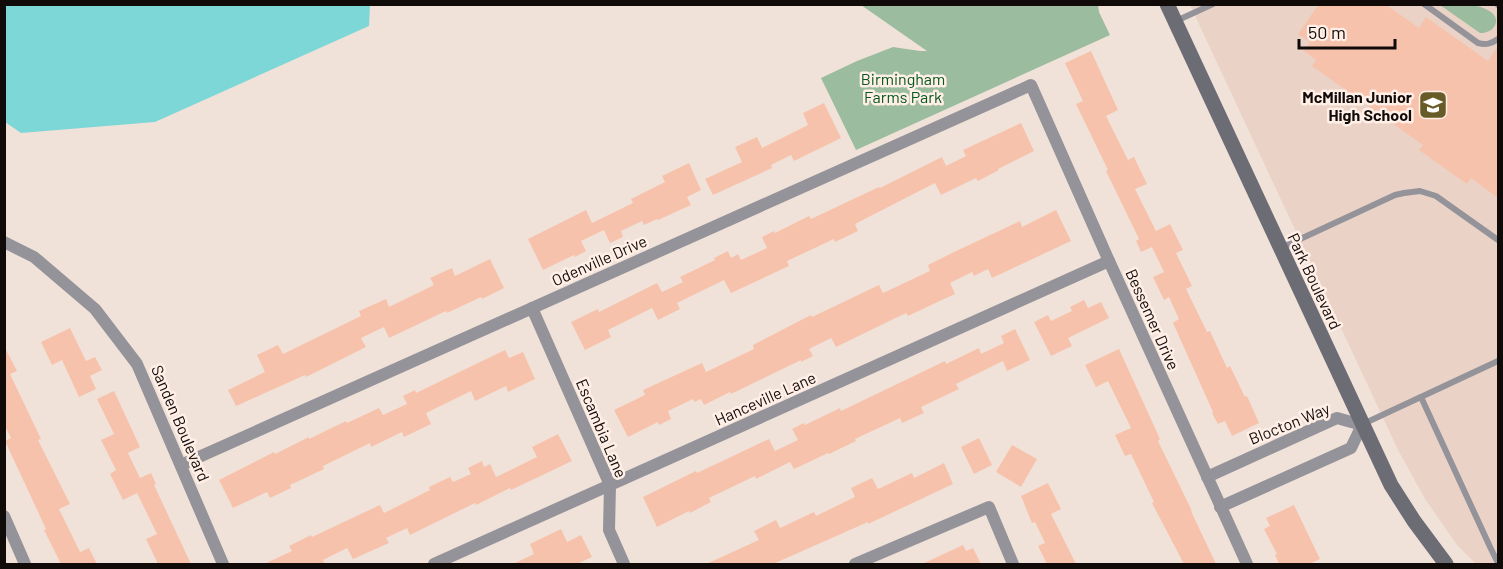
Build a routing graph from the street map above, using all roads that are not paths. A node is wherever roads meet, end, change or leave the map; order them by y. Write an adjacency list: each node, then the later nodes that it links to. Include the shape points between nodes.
1 (1167, 4): 4 (main road, Park Boulevard)
2 (1213, 4): 4 (lane)
3 (1424, 4): 5 (lane, via 1478,43)
4 (1176, 22): 9 (main road, Park Boulevard)
5 (1498, 39)
6 (1031, 85): 10 (street, Bessemer Drive); 11 (street, Odenville Drive)
7 (1498, 240): 9 (lane, via 1436,196 1420,191 1395,195)
8 (4, 242): 15 (street, Sanden Boulevard, via 34,256 94,309 137,363)
9 (1280, 249): 14 (main road, Park Boulevard)
10 (1109, 261): 16 (street, Bessemer Drive); 17 (street, Hanceville Lane)
11 (532, 308): 15 (street, Odenville Drive); 17 (street, Escambia Lane)
12 (1498, 361): 13 (lane)
13 (1421, 397): 14 (lane); 20 (lane)
14 (1362, 424): 16 (street, Blocton Way, via 1336,418); 18 (street, via 1351,448); 28 (main road, Park Boulevard, via 1401,501)
15 (181, 465): 22 (street, Sanden Boulevard)
16 (1207, 477): 18 (street, Bessemer Drive)
17 (610, 486): 23 (street, Hanceville Lane); 24 (street, Escambia Lane, via 609,530)
18 (1220, 507): 27 (street, Bessemer Drive)
19 (4, 516): 21 (street)
20 (1498, 563)
21 (25, 564)
22 (223, 564)
23 (434, 564)
24 (624, 564)
25 (855, 564): 26 (street, via 989,507)
26 (1013, 564)
27 (1247, 564)
28 (1446, 564)

